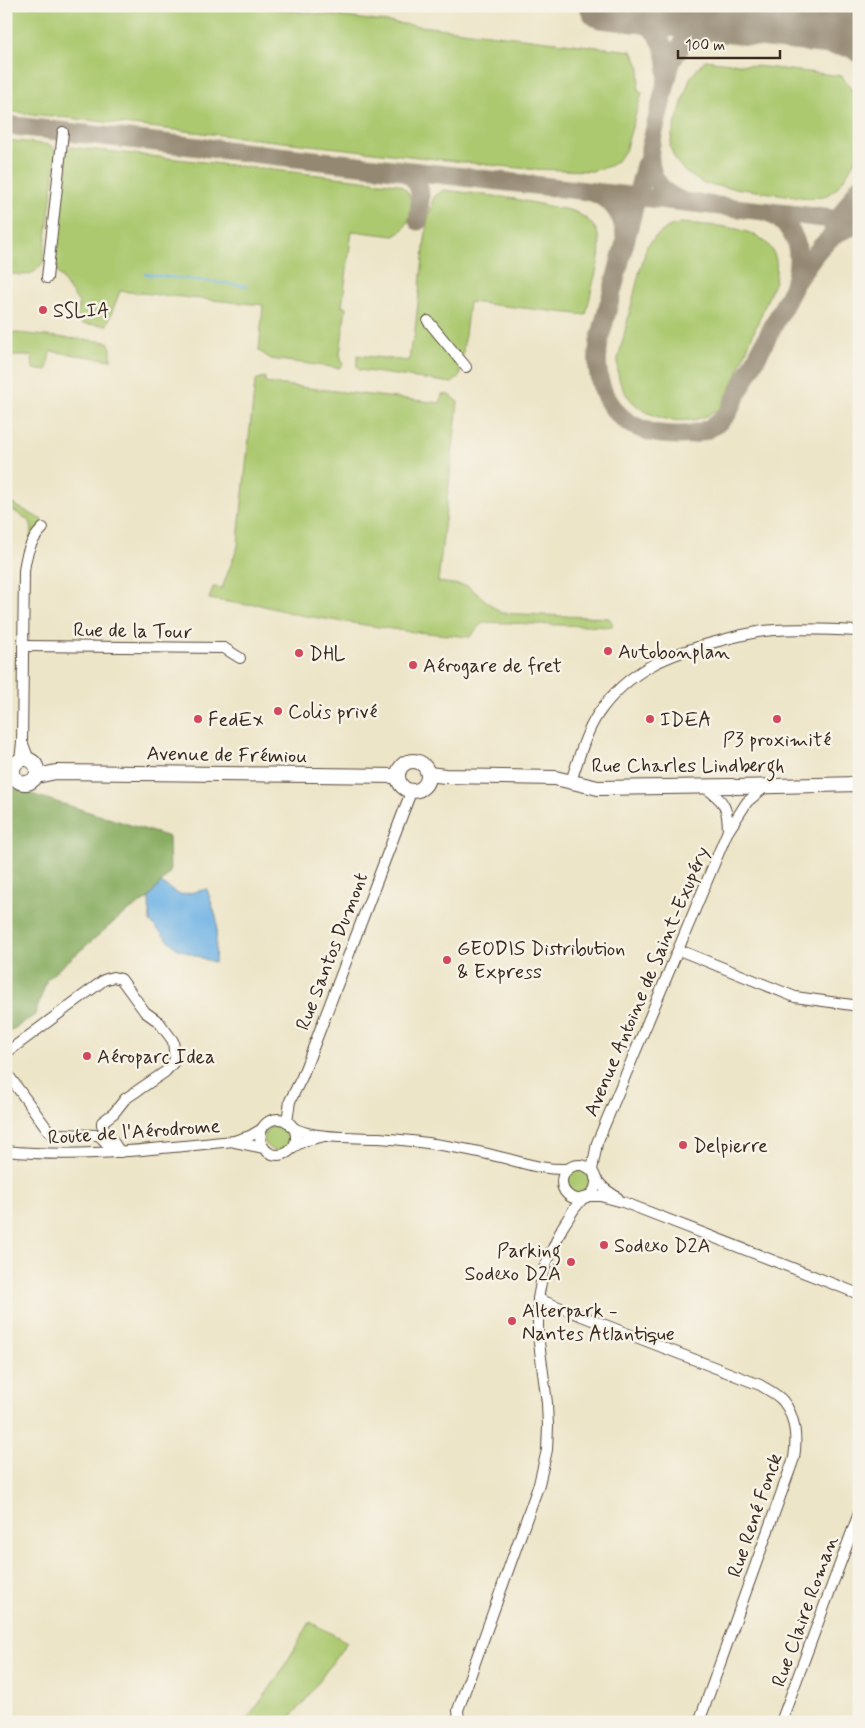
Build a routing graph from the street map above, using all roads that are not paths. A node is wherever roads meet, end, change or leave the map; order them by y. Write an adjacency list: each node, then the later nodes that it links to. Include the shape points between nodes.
1 (63, 132): 2 (street)
2 (47, 278)
3 (428, 321): 4 (street)
4 (466, 367)
5 (43, 528): 7 (street, via 26,554)
6 (859, 631): 12 (street, via 761,631 660,660 625,684 598,714 586,737)
7 (23, 646): 8 (street, Rue de la Tour, via 224,648); 9 (street)
8 (240, 658)
9 (20, 769): 11 (main road, Avenue de Frémiou)
10 (429, 774): 11 (main road, via 424,765 415,761 401,766); 12 (main road, Rue Charles Lindbergh, via 546,777); 17 (main road, via 424,787)
11 (398, 776): 17 (main road, via 400,784)
12 (571, 781): 15 (main road, Rue Charles Lindbergh, via 598,788)
13 (859, 784): 14 (main road, Rue Charles Lindbergh)
14 (767, 786): 16 (main road, Rue Charles Lindbergh); 19 (street, Avenue Antoine de Saint-Exupéry)
15 (704, 787): 16 (main road, Rue Charles Lindbergh); 18 (street)
16 (733, 787): 18 (street, via 725,795); 19 (street, via 740,797)
17 (411, 792): 25 (street, Rue Santos Dumont)
18 (723, 803): 20 (street, Avenue Antoine de Saint-Exupéry)
19 (741, 809): 20 (street, Avenue Antoine de Saint-Exupéry)
20 (728, 832): 21 (street, Avenue Antoine de Saint-Exupéry)
21 (679, 950): 22 (street, via 795,997); 31 (street, Avenue Antoine de Saint-Exupéry)
22 (859, 1006)
23 (6, 1053): 35 (street, via 104,980 112,977 121,979 145,1012 159,1022 173,1041 175,1058 165,1072 124,1099 102,1122)
24 (6, 1072): 35 (street, via 51,1134 99,1134)
25 (290, 1101): 26 (street); 27 (street, Rue Santos Dumont)
26 (273, 1120): 27 (street); 28 (street)
27 (290, 1124): 29 (street, via 297,1130); 32 (street, via 295,1132)
28 (262, 1129): 30 (street, Route de l'Aérodrome); 33 (street, via 260,1139)
29 (325, 1136): 32 (street); 37 (street, via 428,1144 500,1157)
30 (234, 1141): 33 (street, Route de l'Aérodrome); 35 (street, Route de l'Aérodrome)
31 (597, 1143): 36 (street, Avenue Antoine de Saint-Exupéry); 38 (street, Avenue Antoine de Saint-Exupéry)
32 (293, 1147): 33 (street, via 276,1156)
33 (264, 1148)
34 (6, 1151): 35 (street, Route de l'Aérodrome, via 42,1155)
35 (116, 1152)
36 (572, 1167): 37 (street); 38 (street, via 583,1165); 39 (street, via 564,1174)
37 (536, 1168): 39 (street)
38 (594, 1174): 40 (street, via 595,1186); 41 (street, via 605,1189)
39 (564, 1188): 40 (street, via 572,1197); 42 (street, via 566,1205)
40 (586, 1197): 41 (street, via 600,1196); 42 (street)
41 (622, 1202): 43 (street)
42 (562, 1228): 44 (street, via 543,1271)
43 (859, 1294)
44 (538, 1299): 46 (street, via 538,1335 547,1403 547,1450 523,1531 458,1710); 47 (street, Rue René Fonck, via 760,1385 783,1401 790,1414 796,1436 794,1458)
45 (859, 1513): 48 (street, Rue Claire Roman)
46 (459, 1721)
47 (700, 1722)
48 (781, 1722)

